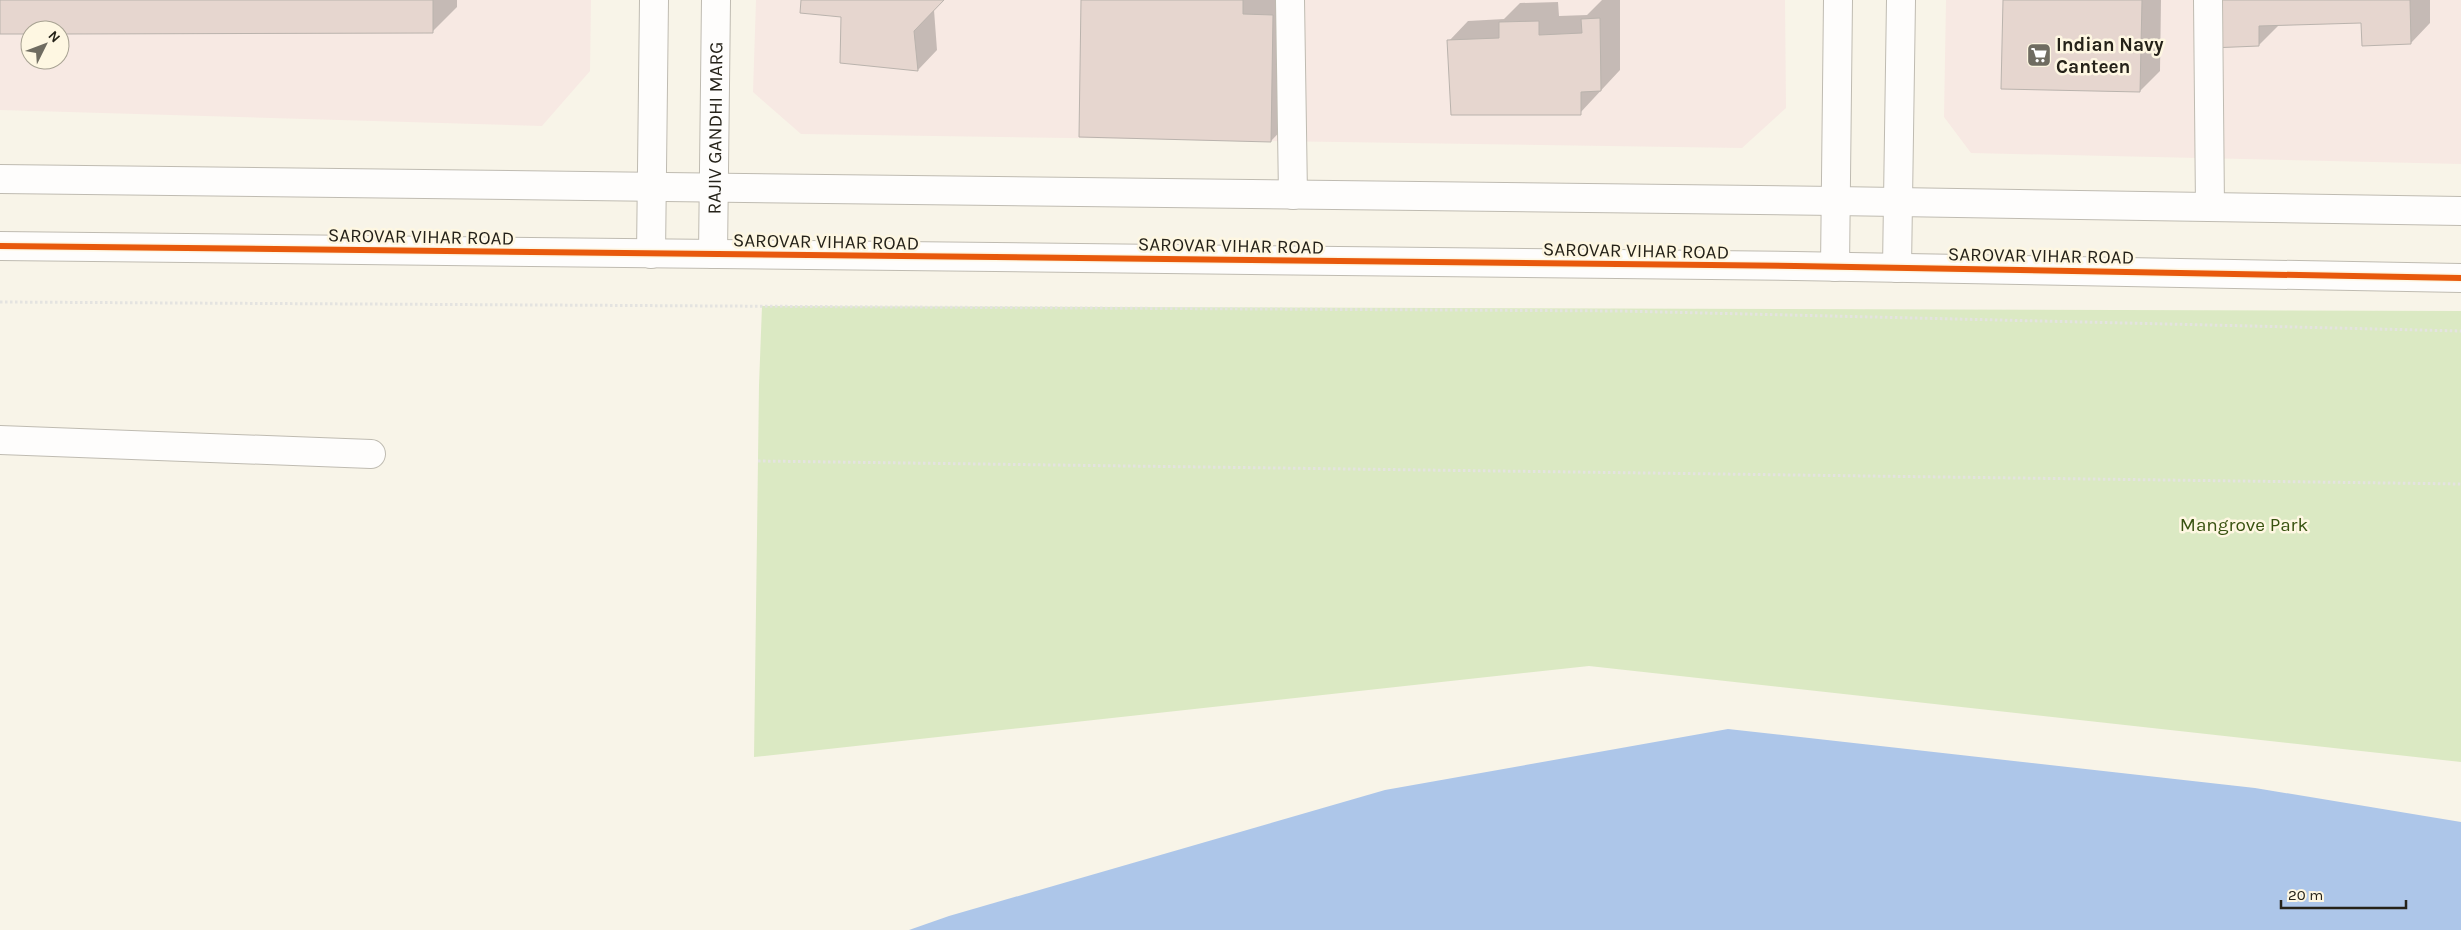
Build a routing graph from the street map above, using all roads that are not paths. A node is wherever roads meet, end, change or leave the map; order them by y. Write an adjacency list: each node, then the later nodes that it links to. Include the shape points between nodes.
1 (654, 0): 8 (street)
2 (716, 0): 9 (street, RAJIV GANDHI MARG)
3 (1290, 0): 10 (street)
4 (1838, 0): 11 (street)
5 (1901, 0): 12 (street)
6 (2208, 0): 13 (street)
7 (0, 179): 8 (street)
8 (652, 187): 9 (street); 16 (street)
9 (714, 188): 10 (street); 17 (street, RAJIV GANDHI MARG)
10 (1292, 195): 11 (street)
11 (1835, 201): 12 (street); 18 (street)
12 (1898, 202): 13 (street); 19 (street)
13 (2210, 207): 14 (street)
14 (2461, 211)
15 (0, 246): 16 (street, SAROVAR VIHAR ROAD)
16 (651, 254): 17 (street, SAROVAR VIHAR ROAD)
17 (713, 254): 18 (street, SAROVAR VIHAR ROAD)
18 (1835, 267): 19 (street, SAROVAR VIHAR ROAD)
19 (1897, 268): 20 (street, SAROVAR VIHAR ROAD)
20 (2461, 278)
21 (0, 440): 22 (street)
22 (371, 454)

